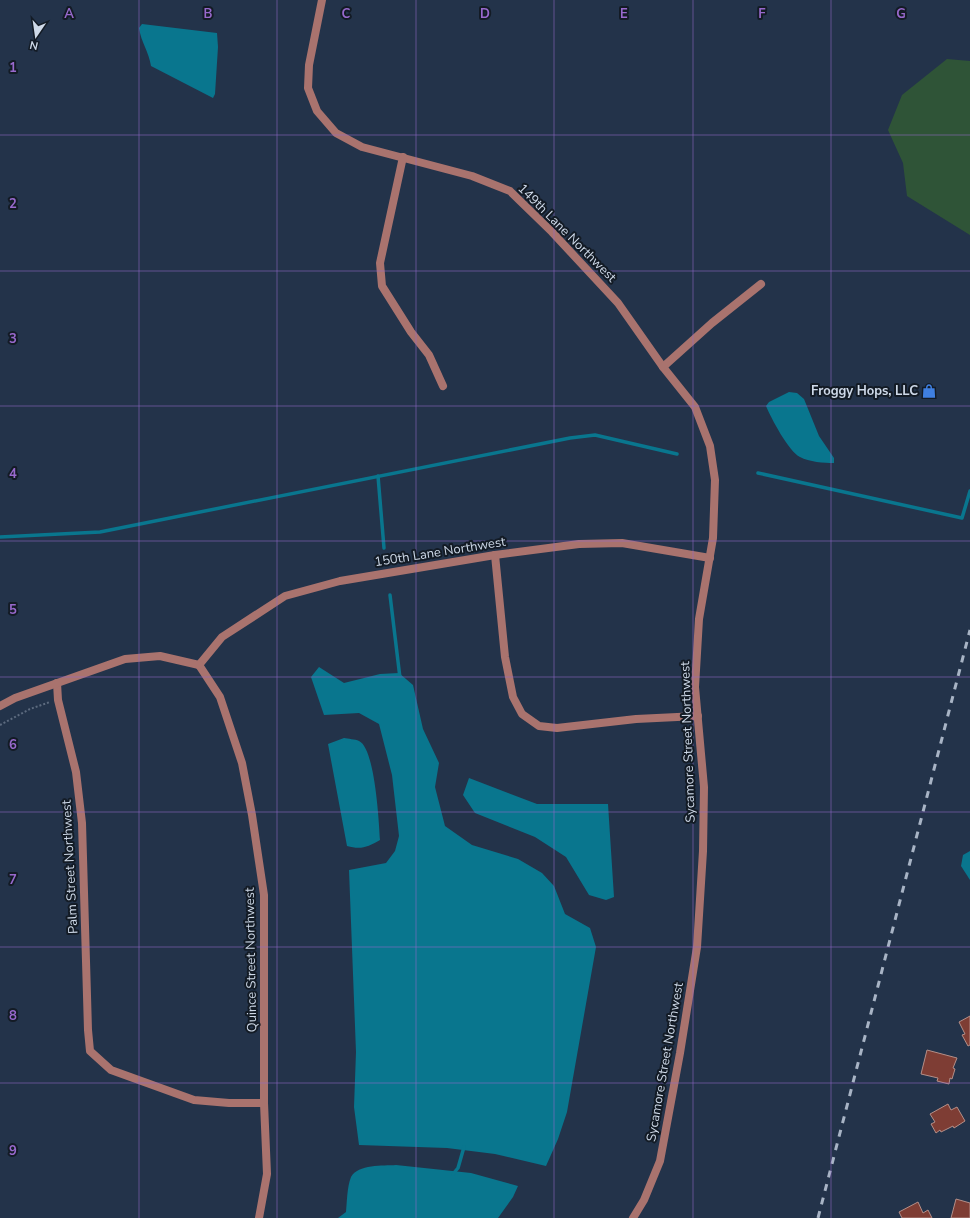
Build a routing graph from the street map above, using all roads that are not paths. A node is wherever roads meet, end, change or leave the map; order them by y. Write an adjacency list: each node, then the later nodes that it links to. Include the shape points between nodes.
1 (322, 0): 2 (street, 149th Lane Northwest, via 309,65 308,88 316,111 336,133 362,147)
2 (403, 157): 4 (street, 149th Lane Northwest, via 472,176 510,191 590,271 618,303); 5 (street, via 380,263 382,286 429,355)
3 (761, 284): 4 (street)
4 (663, 367): 7 (street, Sycamore Street Northwest, via 695,407 710,446 715,480)
5 (443, 386)
6 (495, 555): 7 (street, 150th Lane Northwest, via 579,544 622,543); 8 (street, 150th Lane Northwest, via 340,581 285,596 222,637); 11 (street, via 505,657 513,697 522,714 539,726 557,728 636,719)
7 (710, 558): 11 (street, Sycamore Street Northwest, via 699,619 695,687)
8 (199, 665): 9 (street, via 160,656 125,659); 12 (street, Quince Street Northwest, via 220,697 242,763 264,895)
9 (57, 683): 10 (street); 12 (street, Palm Street Northwest, via 58,700 76,772 82,823 90,1051 111,1070 194,1100)
10 (0, 706)
11 (698, 716): 14 (street, Sycamore Street Northwest, via 704,787 697,947 660,1162 644,1200)
12 (264, 1103): 13 (street, Quince Street Northwest, via 267,1174)
13 (259, 1218)
14 (633, 1218)

